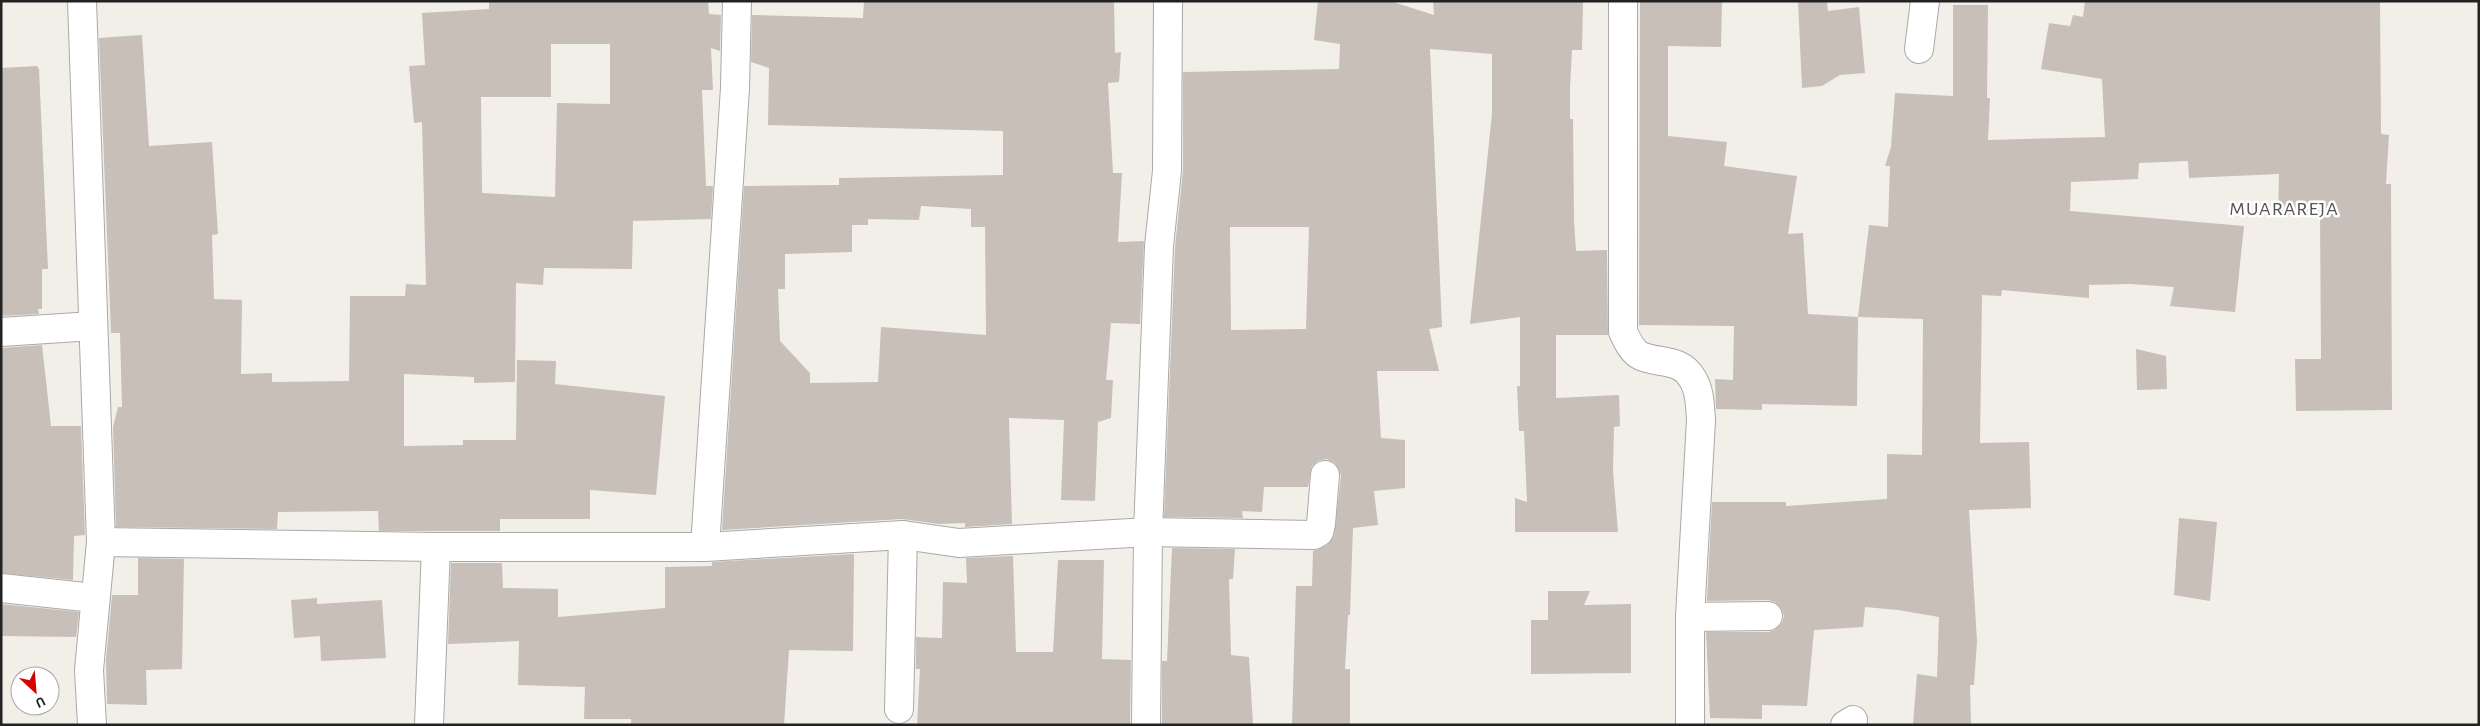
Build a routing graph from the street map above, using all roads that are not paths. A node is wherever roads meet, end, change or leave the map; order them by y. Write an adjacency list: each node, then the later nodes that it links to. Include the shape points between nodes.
1 (82, 1): 7 (street)
2 (737, 1): 13 (street, via 734,108)
3 (1168, 1): 10 (street, via 1167,171 1159,246)
4 (1624, 1): 18 (street, via 1623,332 1640,356 1684,367 1698,392 1701,420)
5 (1925, 1): 6 (street)
6 (1919, 49)
7 (94, 326): 8 (street); 12 (street)
8 (1, 332)
9 (1325, 475): 10 (street, via 1321,524 1319,532 1314,535)
10 (1148, 532): 11 (street, via 959,543); 22 (street)
11 (903, 535): 13 (street); 19 (street)
12 (101, 542): 14 (street); 16 (street)
13 (705, 547): 14 (street)
14 (436, 548): 21 (street)
15 (1, 588): 16 (street)
16 (94, 598): 20 (street, via 89,670)
17 (1768, 616): 18 (street)
18 (1690, 617): 23 (street)
19 (899, 709)
20 (92, 725)
21 (429, 725)
22 (1146, 725)
23 (1690, 725)

